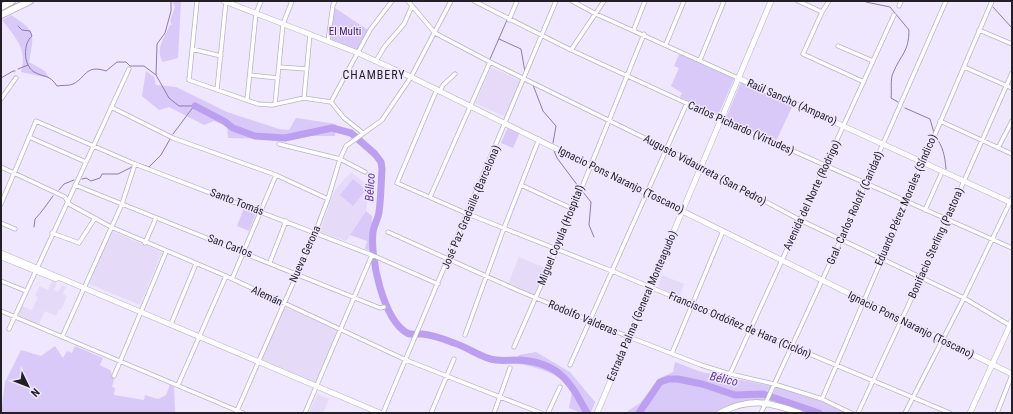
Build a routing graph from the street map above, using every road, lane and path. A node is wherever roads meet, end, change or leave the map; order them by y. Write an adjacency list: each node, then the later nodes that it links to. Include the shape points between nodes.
1 (12, 1): 27 (highway)
2 (30, 1): 31 (highway)
3 (197, 1): 45 (street)
4 (225, 1): 29 (street, Ignacio Pons Naranjo (Toscano)); 48 (street)
5 (261, 1): 29 (street)
6 (292, 1): 34 (street)
7 (335, 1): 41 (street)
8 (392, 1): 47 (street, via 370,30)
9 (408, 1): 25 (street, Augusto Vidaurreta (San Pedro))
10 (451, 1): 37 (street, Nueva Gerona)
11 (474, 1): 33 (street, Carlos Pichardo (Virtudes))
12 (517, 1): 33 (street)
13 (556, 1): 40 (street, José Paz Gradaille (Barcelona))
14 (572, 1): 30 (street, Raúl Sancho (Amparo))
15 (604, 1): 30 (street)
16 (645, 1): 35 (street)
17 (684, 1): 42 (street)
18 (724, 1): 49 (street)
19 (771, 1): 64 (street, Estrada Palma (General Monteagudo))
20 (798, 1): 28 (street)
21 (829, 1): 28 (street)
22 (901, 1): 26 (street)
23 (946, 1): 91 (street, Gral. Carlos Roloff (Caridad))
24 (992, 1): 36 (street, Eduardo Pérez Morales (Síndico))
25 (412, 6): 37 (street, Augusto Vidaurreta (San Pedro)); 50 (street, via 404,24)
26 (898, 6)
27 (1, 7)
28 (822, 12): 66 (street, via 803,54)
29 (256, 14): 34 (street, Ignacio Pons Naranjo (Toscano)); 59 (street)
30 (596, 14): 35 (street, Raúl Sancho (Amparo)); 46 (street)
31 (1, 15)
32 (894, 15): 52 (street, Avenida del Norte (Rodrigo))
33 (509, 20): 40 (street, Carlos Pichardo (Virtudes))
34 (283, 24): 38 (street, Ignacio Pons Naranjo (Toscano)); 53 (street)
35 (634, 29): 39 (street, Raúl Sancho (Amparo))
36 (979, 30): 43 (street); 54 (street, Eduardo Pérez Morales (Síndico))
37 (434, 33): 51 (street, Augusto Vidaurreta (San Pedro)); 60 (street, Nueva Gerona)
38 (310, 34): 41 (street, Ignacio Pons Naranjo (Toscano)); 56 (street)
39 (644, 34): 42 (street, Raúl Sancho (Amparo)); 61 (street, Miguel Coyula (Hospital))
40 (543, 36): 46 (street, Carlos Pichardo (Virtudes)); 65 (street, José Paz Gradaille (Barcelona))
41 (328, 41): 47 (street, Ignacio Pons Naranjo (Toscano))
42 (666, 44): 49 (street, Raúl Sancho (Amparo))
43 (1012, 44)
44 (838, 46): 52 (street)
45 (192, 49): 48 (street); 69 (street, via 189,80)
46 (571, 50): 61 (street, Carlos Pichardo (Virtudes))
47 (358, 53): 50 (street, Ignacio Pons Naranjo (Toscano)); 74 (street)
48 (222, 56): 69 (street)
49 (700, 60): 64 (street, Raúl Sancho (Amparo))
50 (376, 61): 60 (street, Ignacio Pons Naranjo (Toscano))
51 (490, 62): 65 (street, Augusto Vidaurreta (San Pedro)); 77 (street)
52 (873, 62): 66 (street, Avenida del Norte (Rodrigo))
53 (280, 67): 56 (street); 63 (street)
54 (964, 67): 67 (street); 81 (street, Eduardo Pérez Morales (Síndico))
55 (129, 69): 78 (street)
56 (307, 69): 71 (street)
57 (1012, 73): 67 (street, Bonifacio Sterling (Pastora))
58 (455, 74): 70 (street)
59 (250, 75): 63 (street); 73 (street)
60 (411, 76): 70 (street, Ignacio Pons Naranjo (Toscano)); 85 (street, Nueva Gerona, via 382,120)
61 (626, 76): 75 (street, Carlos Pichardo (Virtudes)); 80 (street, Miguel Coyula (Hospital))
62 (16, 78): 72 (street)
63 (278, 78): 76 (street)
64 (738, 78): 79 (street, Estrada Palma (General Monteagudo)); 84 (street, Raúl Sancho (Amparo))
65 (524, 79): 80 (street, Augusto Vidaurreta (San Pedro)); 83 (street, José Paz Gradaille (Barcelona))
66 (864, 82): 84 (street, Avenida del Norte (Rodrigo))
67 (1006, 86): 68 (street); 88 (street, Bonifacio Sterling (Pastora))
68 (1012, 88)
69 (217, 90): 73 (street)
70 (439, 90): 77 (street, Ignacio Pons Naranjo (Toscano)); 113 (street, Francisco Ordóñez de Hara (Ciclón), via 397,183)
71 (304, 98): 74 (street); 76 (street)
72 (1, 99)
73 (247, 100): 76 (street, via 258,104)
74 (332, 102): 85 (street, via 344,118)
75 (687, 103): 79 (street, Carlos Pichardo (Virtudes)); 93 (street)
76 (275, 104)
77 (471, 106): 83 (street, Ignacio Pons Naranjo (Toscano)); 113 (street)
78 (111, 107): 89 (street); 106 (street, via 173,138)
79 (721, 119): 100 (street, Estrada Palma (General Monteagudo)); 101 (street, Carlos Pichardo (Virtudes))
80 (608, 120): 93 (street, Augusto Vidaurreta (San Pedro)); 99 (street, Miguel Coyula (Hospital))
81 (940, 121): 88 (street); 97 (street, Eduardo Pérez Morales (Síndico))
82 (1012, 121): 92 (street)
83 (506, 123): 87 (street, Ignacio Pons Naranjo (Toscano)); 124 (street, José Paz Gradaille (Barcelona))
84 (843, 126): 91 (street, Raúl Sancho (Amparo)); 101 (street, Avenida del Norte (Rodrigo))
85 (362, 133): 95 (street, Nueva Gerona, via 346,146)
86 (30, 137): 89 (street, Santo Tomás, via 36,121); 96 (street); 103 (street)
87 (538, 139): 99 (street, Ignacio Pons Naranjo (Toscano)); 110 (street)
88 (982, 140): 92 (street); 107 (street, Bonifacio Sterling (Pastora))
89 (94, 144): 96 (street); 98 (street, Santo Tomás)
90 (279, 144): 95 (street)
91 (883, 145): 97 (street, Raúl Sancho (Amparo)); 108 (street, Gral. Carlos Roloff (Caridad))
92 (998, 148): 94 (street)
93 (667, 149): 100 (street, Augusto Vidaurreta (San Pedro)); 111 (street)
94 (1012, 154)
95 (340, 159): 104 (street); 114 (street, Nueva Gerona)
96 (86, 162): 109 (street)
97 (922, 163): 105 (street, Raúl Sancho (Amparo)); 117 (street, Eduardo Pérez Morales (Síndico))
98 (135, 164): 119 (street); 122 (street, Santo Tomás)
99 (590, 165): 111 (street, Ignacio Pons Naranjo (Toscano)); 120 (street, Miguel Coyula (Hospital))
100 (701, 166): 123 (street, Estrada Palma (General Monteagudo)); 127 (street, Augusto Vidaurreta (San Pedro))
101 (825, 166): 108 (street, Carlos Pichardo (Virtudes)); 127 (street, Avenida del Norte (Rodrigo))
102 (1, 167): 103 (street, Alemán)
103 (14, 172): 112 (street); 115 (street, Alemán)
104 (364, 172)
105 (942, 172): 107 (street, Raúl Sancho (Amparo)); 121 (street)
106 (276, 175): 114 (street); 122 (street)
107 (964, 181): 116 (street, Raúl Sancho (Amparo)); 128 (street, Bonifacio Sterling (Pastora))
108 (866, 184): 117 (street, Carlos Pichardo (Virtudes)); 138 (street, Gral. Carlos Roloff (Caridad))
109 (75, 185): 115 (street); 119 (street, San Carlos)
110 (521, 185): 120 (street); 132 (street)
111 (648, 193): 123 (street, Ignacio Pons Naranjo (Toscano)); 154 (street)
112 (3, 195): 118 (street)
113 (430, 197): 124 (street, Francisco Ordóñez de Hara (Ciclón))
114 (328, 199): 137 (street, Nueva Gerona)
115 (67, 200): 125 (street, Alemán, via 69,204); 136 (street)
116 (1011, 201): 139 (street)
117 (905, 202): 121 (street, Carlos Pichardo (Virtudes)); 149 (street, Eduardo Pérez Morales (Síndico))
118 (1, 204)
119 (122, 204): 126 (street, San Carlos); 131 (street)
120 (573, 209): 142 (street, Miguel Coyula (Hospital))
121 (925, 210): 128 (street, Carlos Pichardo (Virtudes))
122 (261, 211): 129 (street, Santo Tomás); 144 (street)
123 (682, 211): 134 (street, Ignacio Pons Naranjo (Toscano)); 163 (street, Estrada Palma (General Monteagudo))
124 (468, 214): 132 (street, Francisco Ordóñez de Hara (Ciclón)); 148 (street, José Paz Gradaille (Barcelona))
125 (95, 218): 131 (street, Alemán); 136 (street, via 79,243)
126 (156, 218): 140 (street); 144 (street, San Carlos)
127 (800, 220): 138 (street, Augusto Vidaurreta (San Pedro)); 150 (street, Avenida del Norte (Rodrigo))
128 (946, 220): 139 (street, Carlos Pichardo (Virtudes)); 158 (street, Bonifacio Sterling (Pastora))
129 (286, 221): 137 (street, Santo Tomás); 151 (street)
130 (1, 223): 133 (street)
131 (111, 227): 140 (street, Alemán); 164 (street)
132 (504, 228): 142 (street, Francisco Ordóñez de Hara (Ciclón)); 157 (street)
133 (15, 229)
134 (723, 231): 150 (street, Ignacio Pons Naranjo (Toscano)); 171 (street)
135 (388, 232): 148 (street, Rodolfo Valderas)
136 (52, 233): 153 (street)
137 (315, 233): 146 (street, Santo Tomás); 155 (street, Nueva Gerona)
138 (841, 239): 149 (street, Augusto Vidaurreta (San Pedro)); 160 (street, Gral. Carlos Roloff (Caridad))
139 (992, 240): 141 (street, Carlos Pichardo (Virtudes)); 168 (street)
140 (145, 243): 143 (street, Alemán)
141 (1012, 248)
142 (557, 249): 154 (street, Francisco Ordóñez de Hara (Ciclón)); 166 (street, Miguel Coyula (Hospital))
143 (166, 252): 152 (street, Alemán); 174 (street)
144 (244, 252): 151 (street, San Carlos); 159 (street)
145 (1, 253): 153 (street)
146 (372, 255): 162 (street, Santo Tomás); 167 (street)
147 (1, 257): 153 (street)
148 (449, 259): 157 (street, Rodolfo Valderas); 162 (street, José Paz Gradaille (Barcelona))
149 (881, 259): 158 (street, Augusto Vidaurreta (San Pedro)); 169 (street, Eduardo Pérez Morales (Síndico))
150 (782, 260): 160 (street, Ignacio Pons Naranjo (Toscano)); 181 (street, Avenida del Norte (Rodrigo))
151 (270, 262): 155 (street, San Carlos)
152 (196, 264): 156 (street, Alemán); 178 (street)
153 (36, 269): 164 (street); 165 (street)
154 (612, 271): 163 (street, Francisco Ordóñez de Hara (Ciclón)); 177 (street)
155 (296, 274): 167 (street, San Carlos); 170 (street, Nueva Gerona)
156 (226, 276): 159 (street, Alemán); 185 (street)
157 (486, 276): 166 (street, Rodolfo Valderas); 183 (street)
158 (921, 278): 168 (street, Augusto Vidaurreta (San Pedro)); 176 (street, Bonifacio Sterling (Pastora))
159 (232, 279): 170 (street, Alemán)
160 (823, 280): 169 (street, Ignacio Pons Naranjo (Toscano)); 188 (street, Gral. Carlos Roloff (Caridad))
161 (1, 281): 165 (street)
162 (438, 284): 192 (street, José Paz Gradaille (Barcelona))
163 (650, 287): 171 (street, Francisco Ordóñez de Hara (Ciclón)); 186 (street, Estrada Palma (General Monteagudo))
164 (84, 289): 174 (street); 184 (street)
165 (26, 291): 175 (street)
166 (535, 297): 177 (street, Rodolfo Valderas); 189 (street, Miguel Coyula (Hospital))
167 (354, 298): 172 (street, San Carlos, via 380,308); 182 (street)
168 (964, 298): 179 (street, Augusto Vidaurreta (San Pedro)); 187 (street)
169 (863, 300): 176 (street, Ignacio Pons Naranjo (Toscano)); 196 (street, Eduardo Pérez Morales (Síndico))
170 (284, 303): 182 (street, Alemán); 194 (street, Nueva Gerona)
171 (693, 305): 181 (street, Francisco Ordóñez de Hara (Ciclón)); 190 (street)
172 (384, 306)
173 (1, 311): 175 (street)
174 (141, 313): 178 (street); 185 (street); 193 (street)
175 (14, 317): 180 (street); 184 (street)
176 (901, 319): 187 (street, Ignacio Pons Naranjo (Toscano)); 203 (street, Bonifacio Sterling (Pastora))
177 (590, 320): 186 (street, Rodolfo Valderas); 195 (street)
178 (171, 324): 185 (street)
179 (1011, 324): 197 (street)
180 (8, 329)
181 (750, 329): 188 (street, Francisco Ordóñez de Hara (Ciclón)); 199 (street, Avenida del Norte (Rodrigo))
182 (340, 330): 192 (street, Alemán); 206 (street)
183 (466, 335)
184 (62, 337): 193 (street)
185 (200, 337): 194 (street); 205 (street)
186 (629, 337): 190 (street, Rodolfo Valderas); 221 (street, Estrada Palma (General Monteagudo))
187 (943, 340): 197 (street, Ignacio Pons Naranjo (Toscano)); 209 (street)
188 (792, 346): 196 (street, Francisco Ordóñez de Hara (Ciclón)); 204 (street, Gral. Carlos Roloff (Caridad))
189 (514, 347)
190 (672, 353): 199 (street, Rodolfo Valderas)
191 (454, 359): 202 (street)
192 (406, 360): 202 (street, Alemán); 216 (street, José Paz Gradaille (Barcelona))
193 (120, 361): 201 (street); 205 (street)
194 (258, 362): 206 (street); 212 (street, Nueva Gerona)
195 (570, 365)
196 (836, 365): 203 (street, Francisco Ordóñez de Hara (Ciclón)); 210 (street, Eduardo Pérez Morales (Síndico))
197 (992, 365): 200 (street, Ignacio Pons Naranjo (Toscano)); 229 (street)
198 (510, 368): 208 (street)
199 (730, 374): 204 (street, Rodolfo Valderas)
200 (1012, 375): 230 (street)
201 (114, 376)
202 (447, 376): 208 (street, Alemán); 217 (street)
203 (873, 381): 209 (street, Francisco Ordóñez de Hara (Ciclón)); 226 (street, Bonifacio Sterling (Pastora))
204 (774, 384): 210 (street, Rodolfo Valderas); 211 (street, Gral. Carlos Roloff (Caridad))
205 (178, 386): 212 (street)
206 (316, 387): 214 (street); 215 (street); 216 (street)
207 (560, 387): 220 (street)
208 (500, 397): 218 (street); 219 (street, Alemán)
209 (912, 398): 227 (street); 228 (street, Francisco Ordóñez de Hara (Ciclón))
210 (822, 399): 225 (street, Rodolfo Valderas)
211 (766, 401): 222 (main road, via 739,405); 223 (street, Gral. Carlos Roloff (Caridad)); 224 (main road)
212 (236, 412): 213 (street)
213 (243, 413)
214 (305, 413)
215 (372, 413)
216 (382, 413)
217 (431, 413)
218 (494, 413)
219 (541, 413)
220 (548, 413)
221 (597, 413)
222 (720, 413)
223 (761, 413)
224 (800, 413)
225 (851, 413)
226 (858, 413)
227 (904, 413)
228 (950, 413)
229 (970, 413)
230 (997, 413)

